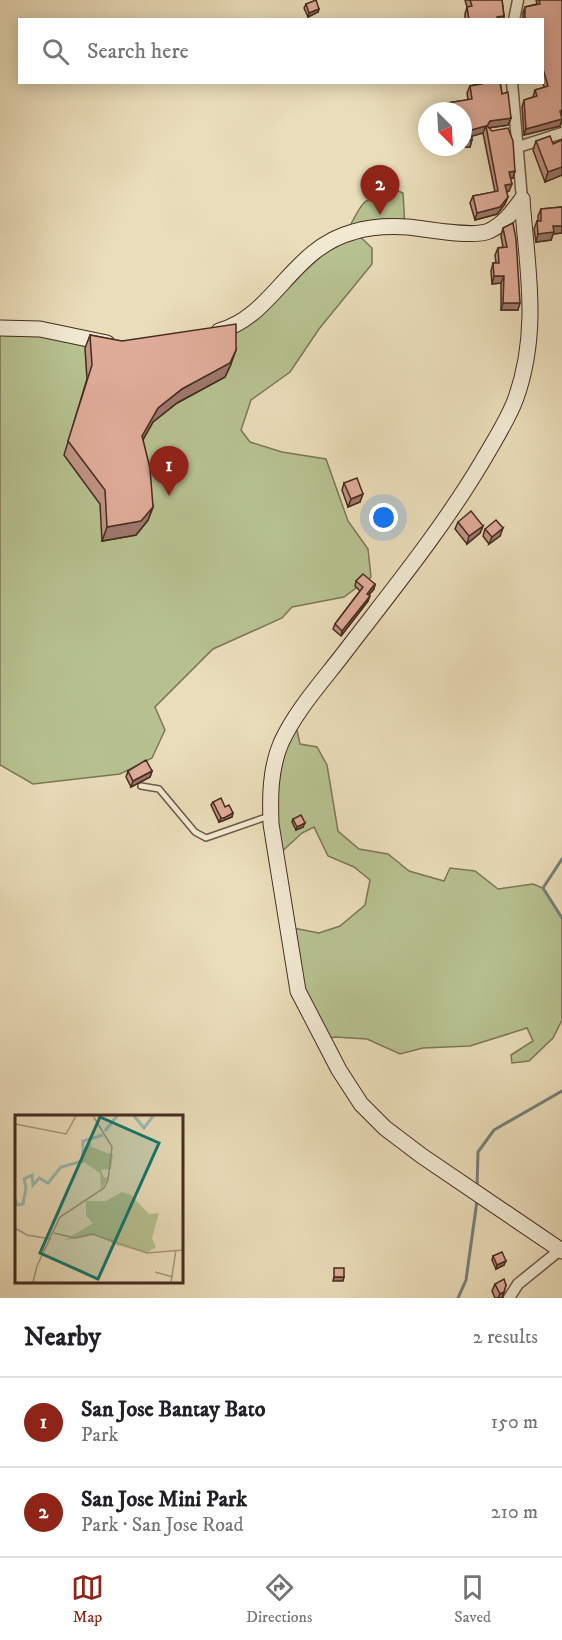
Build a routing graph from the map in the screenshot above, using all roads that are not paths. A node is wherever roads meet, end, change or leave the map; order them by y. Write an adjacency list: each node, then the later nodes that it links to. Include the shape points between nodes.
1 (518, 0): 2 (street)
2 (514, 18)
3 (512, 84): 5 (street, via 511,129)
4 (562, 134): 5 (street)
5 (518, 147): 6 (street)
6 (522, 199): 8 (street, via 503,223 488,232 405,227 355,231 330,240 309,253 246,319 231,328); 11 (street, via 531,277 531,317 527,357 516,398 466,490 307,702 281,743 272,774)
7 (0, 328): 9 (street, via 40,329)
8 (199, 335)
9 (125, 344)
10 (141, 786): 11 (lane, via 159,789 195,832 206,838)
11 (270, 815): 12 (street, via 298,991 361,1104 385,1128)
12 (561, 1251): 13 (street, via 518,1284)
13 (509, 1298)

